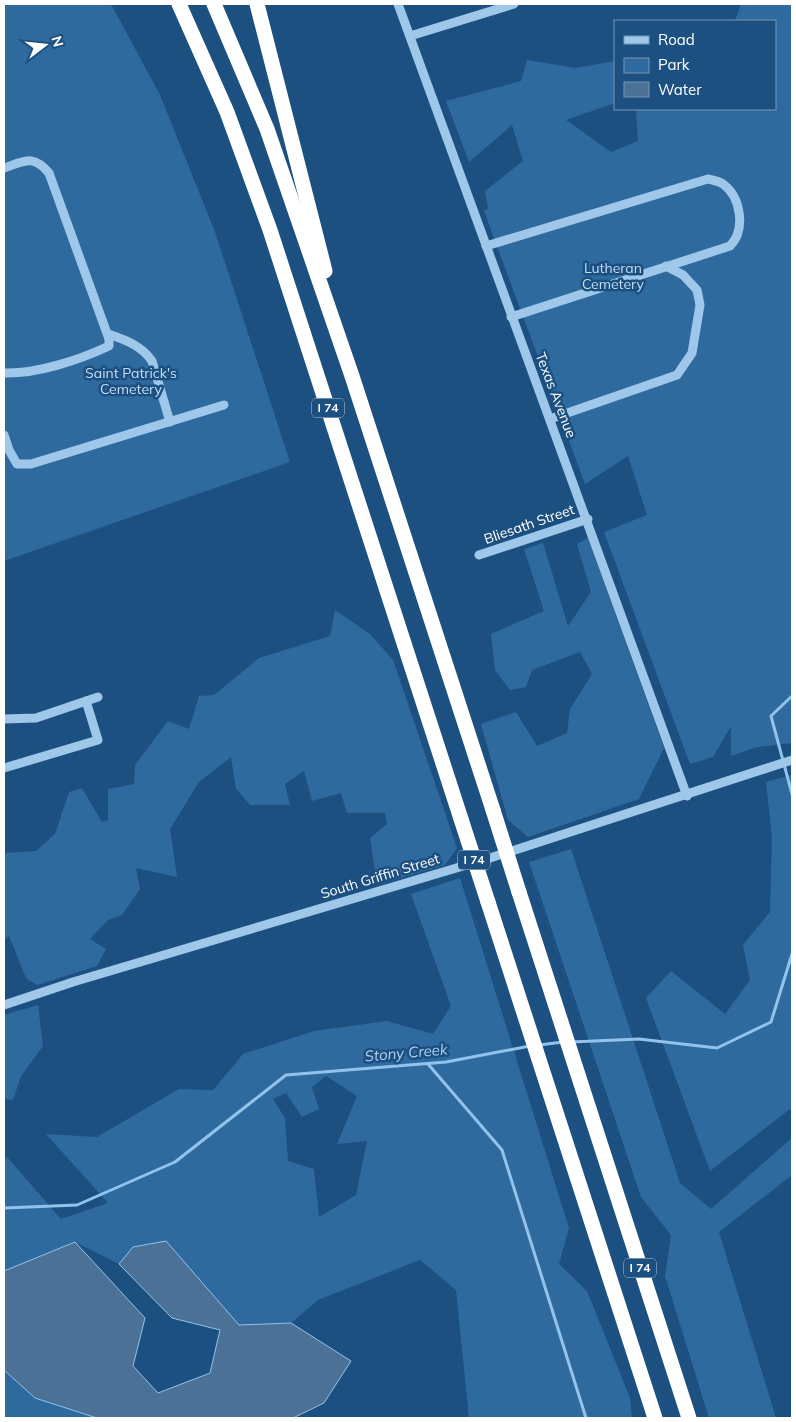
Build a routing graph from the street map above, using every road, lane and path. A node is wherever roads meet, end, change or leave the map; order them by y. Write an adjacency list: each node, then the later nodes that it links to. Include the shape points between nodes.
1 (179, 4): 27 (highway, I 74, bridge, via 227,112 270,230)
2 (214, 4): 13 (highway, I 74, via 267,129)
3 (257, 4): 13 (highway)
4 (398, 4): 6 (street, Texas Avenue)
5 (514, 4): 6 (street)
6 (410, 36): 8 (street, Texas Avenue)
7 (4, 168): 11 (street, via 29,159 40,161 49,172)
8 (486, 246): 9 (street, via 708,179 722,183 734,195 741,223 738,238 730,246); 10 (street, Texas Avenue)
9 (666, 266): 10 (street); 15 (street, via 683,275 697,290 700,305 692,352 677,375)
10 (511, 317): 15 (street, Texas Avenue)
11 (108, 334): 12 (street, via 109,346 82,359); 16 (street, via 129,342 152,360)
12 (4, 373)
13 (352, 376): 28 (highway, I 74, bridge)
14 (224, 405): 16 (street)
15 (550, 419): 18 (street, Texas Avenue)
16 (170, 422): 17 (street, via 31,464 17,464)
17 (4, 435)
18 (588, 519): 19 (street, Bliesath Street); 25 (street, Texas Avenue)
19 (479, 555)
20 (98, 697): 21 (street)
21 (86, 701): 22 (street, via 36,718); 24 (street, via 98,740)
22 (4, 719)
23 (792, 761): 25 (street, South Griffin Street)
24 (4, 768)
25 (688, 796): 26 (street, South Griffin Street)
26 (4, 1005)
27 (655, 1418)
28 (689, 1418)

